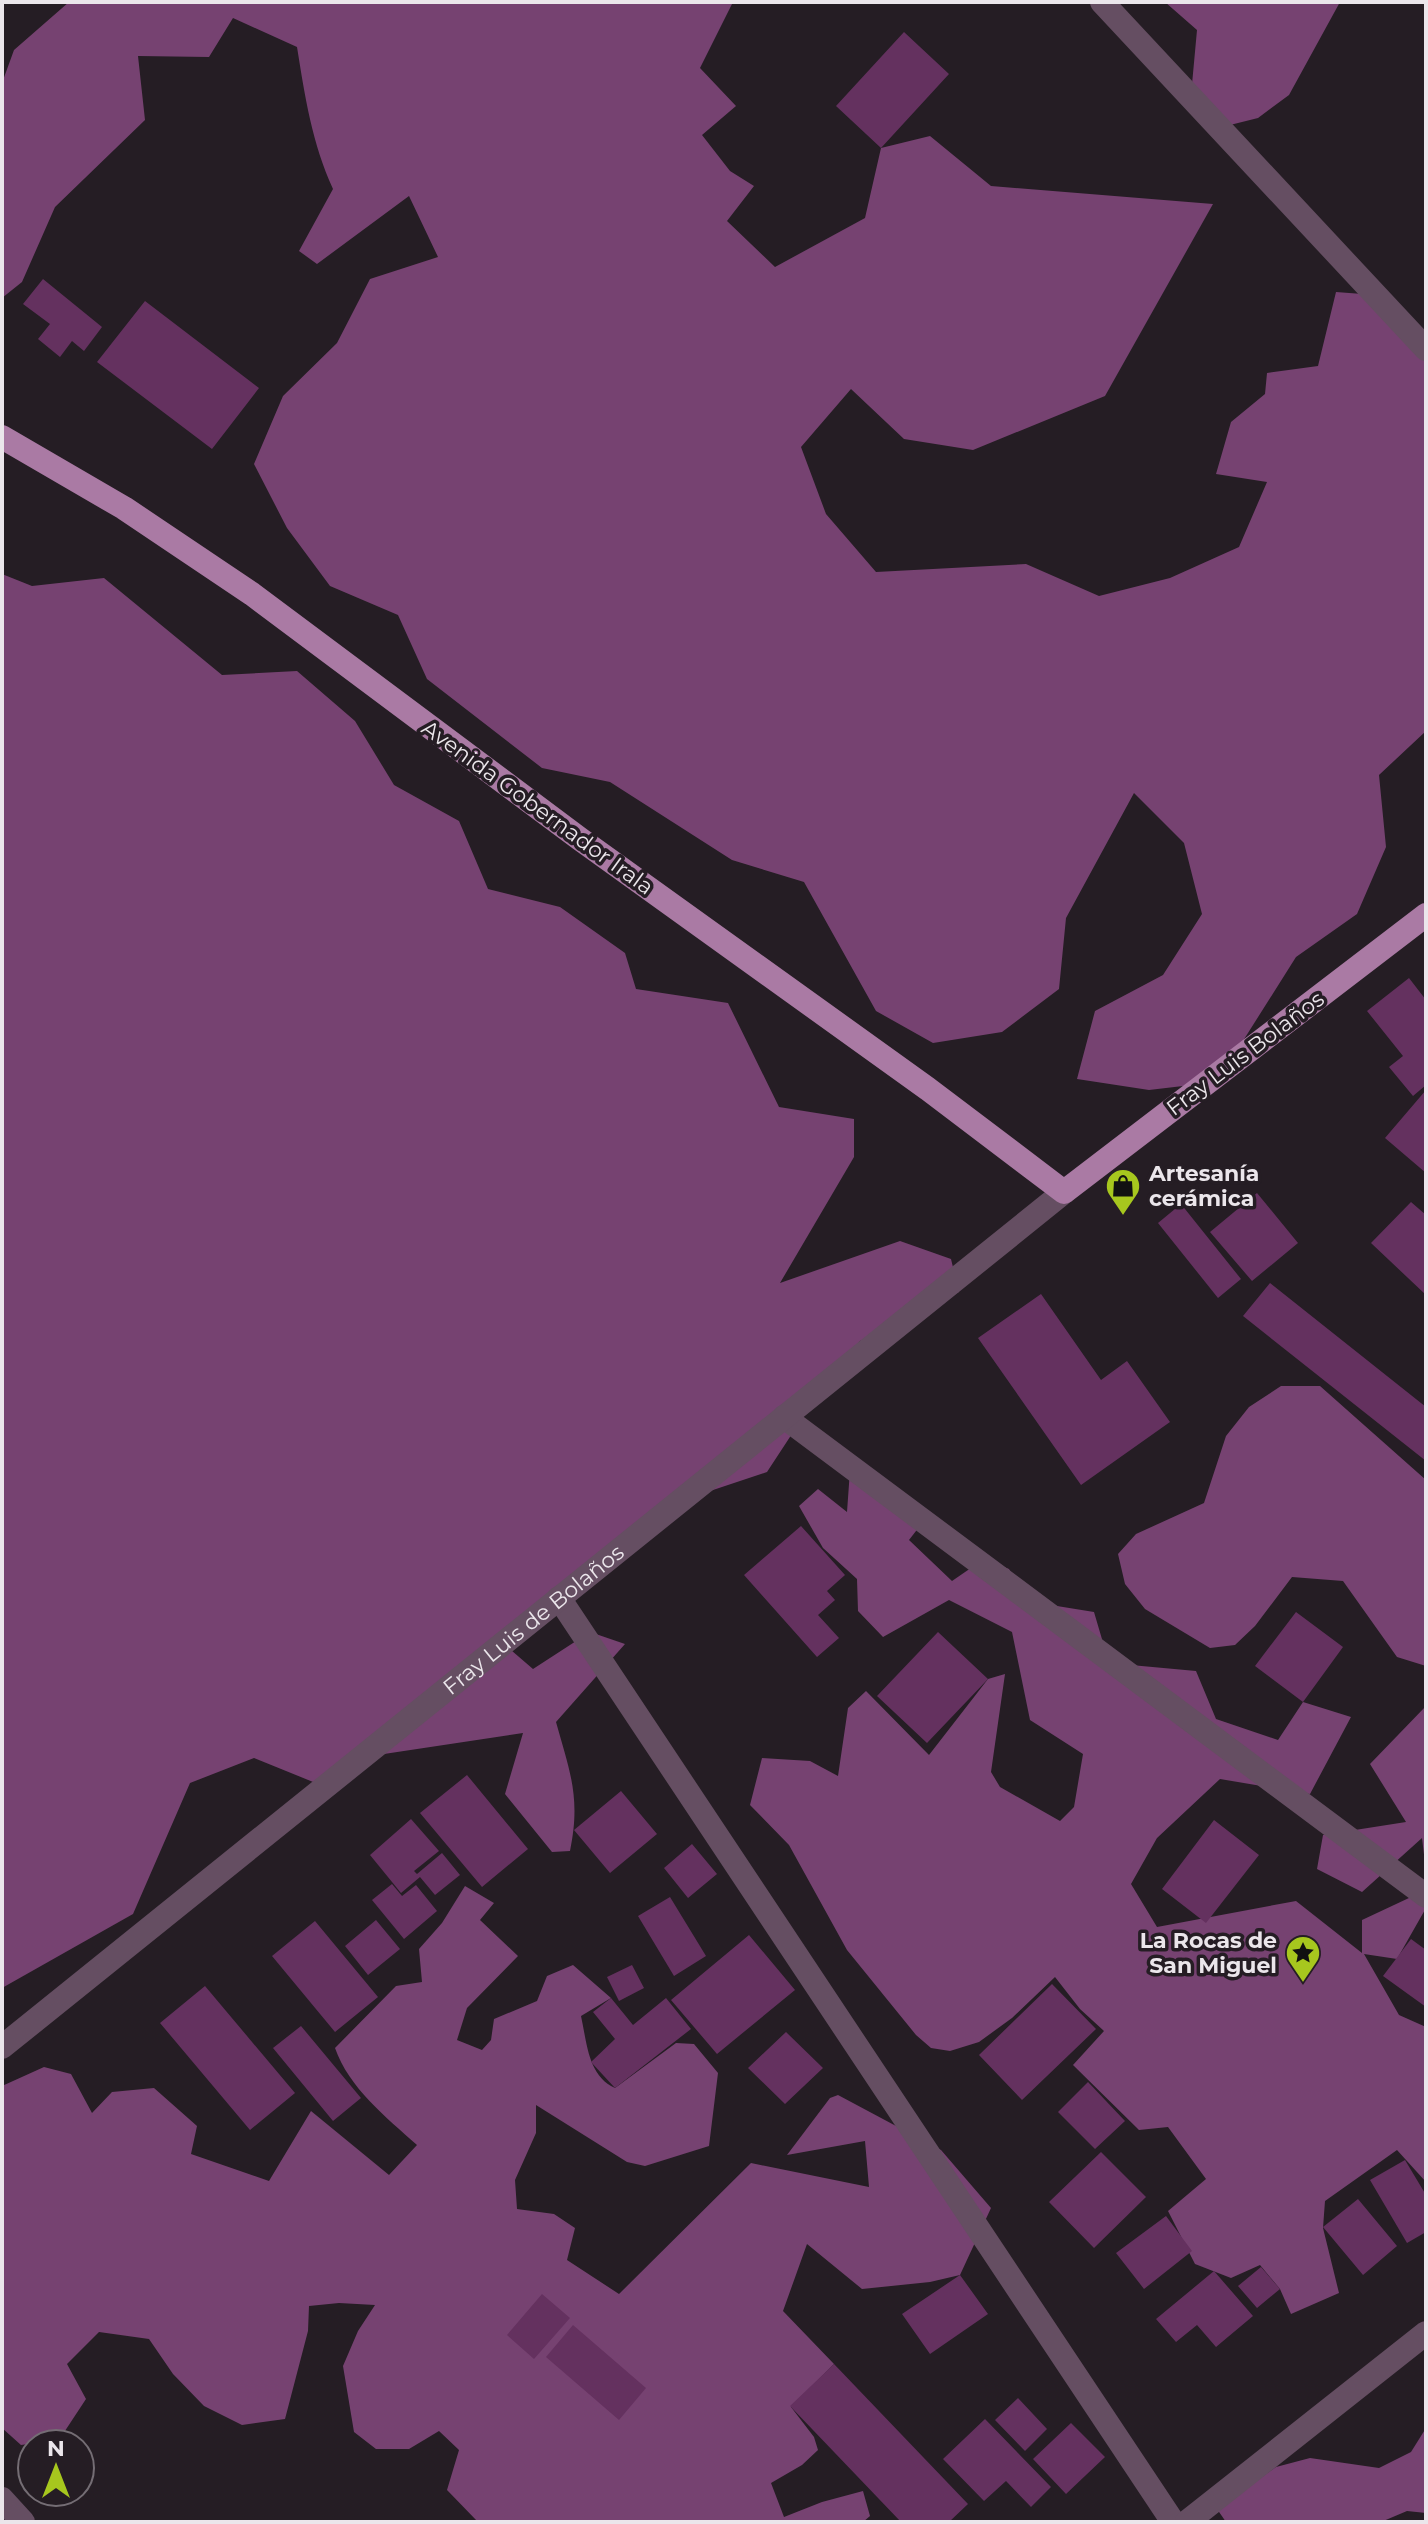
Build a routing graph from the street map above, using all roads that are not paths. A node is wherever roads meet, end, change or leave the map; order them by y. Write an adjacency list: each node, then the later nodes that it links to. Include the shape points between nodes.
1 (1102, 2): 2 (street)
2 (1426, 349)
3 (2, 437): 5 (main road, Avenida Gobernador Irala, via 124,508 252,594)
4 (1426, 915): 5 (main road, Fray Luis Bolaños)
5 (1064, 1192): 6 (street, Fray Luis de Bolaños)
6 (784, 1417): 7 (street, Fray Luis de Bolaños); 8 (street)
7 (559, 1598): 9 (street, Fray Luis de Bolaños); 13 (street)
8 (1426, 1896)
9 (2, 2047)
10 (1426, 2333): 14 (street)
11 (2, 2499): 12 (street)
12 (23, 2522)
13 (1173, 2522)
14 (1187, 2522)

